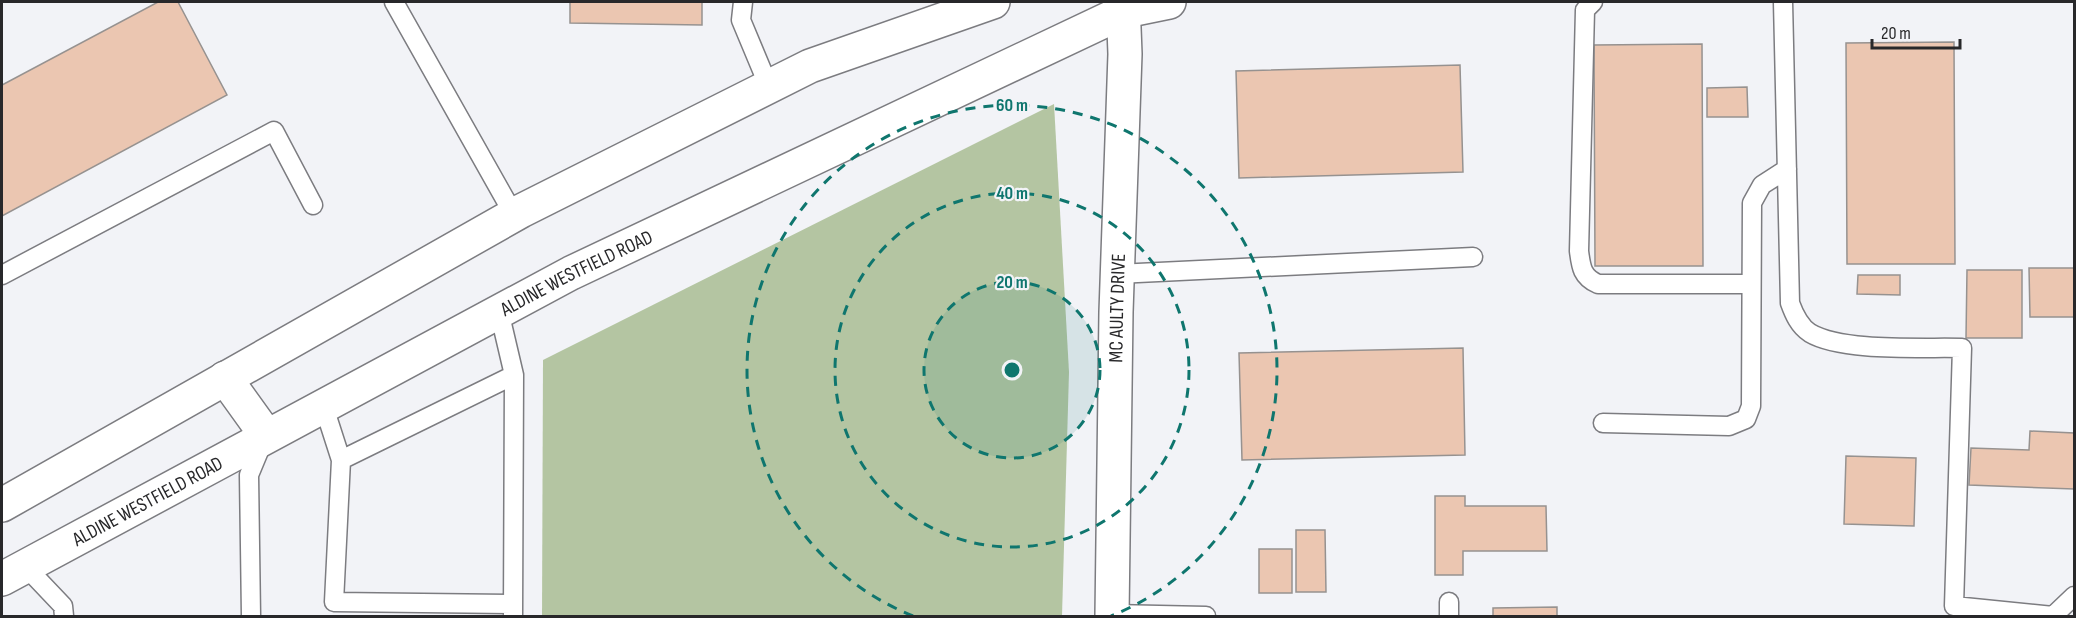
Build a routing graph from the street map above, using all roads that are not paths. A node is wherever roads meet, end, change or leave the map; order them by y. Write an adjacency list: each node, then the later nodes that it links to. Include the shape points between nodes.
1 (393, 2): 11 (lane)
2 (743, 2): 8 (lane, via 741,20)
3 (993, 2): 8 (main road, via 810,66)
4 (1169, 2): 7 (main road, ALDINE WESTFIELD ROAD)
5 (1593, 2): 15 (lane, via 1585,10 1581,270 1588,280 1598,284)
6 (1783, 2): 9 (lane)
7 (1124, 6): 13 (main road, MC AULTY DRIVE); 16 (main road, ALDINE WESTFIELD ROAD)
8 (769, 87): 11 (main road)
9 (1787, 169): 15 (lane, via 1762,185 1752,203); 25 (lane, via 1790,303 1797,320 1809,332 1836,343 1962,348 1954,606 2053,616)
10 (313, 205): 14 (lane, via 274,130)
11 (514, 214): 18 (main road)
12 (1473, 257): 13 (lane)
13 (1117, 274): 27 (main road, MC AULTY DRIVE)
14 (2, 275)
15 (1750, 284): 20 (lane, via 1751,405 1746,419 1729,426)
16 (499, 311): 17 (lane); 19 (main road, ALDINE WESTFIELD ROAD)
17 (514, 375): 22 (lane); 26 (lane)
18 (225, 378): 21 (main road); 23 (main road)
19 (324, 404): 21 (main road, ALDINE WESTFIELD ROAD); 22 (lane)
20 (1603, 423)
21 (266, 435): 24 (main road, ALDINE WESTFIELD ROAD); 29 (lane, via 249,475)
22 (341, 460): 26 (lane, via 334,602)
23 (2, 505)
24 (13, 572): 28 (lane, via 63,606)
25 (2074, 596)
26 (513, 610)
27 (1112, 615): 30 (lane)
28 (64, 616)
29 (251, 616)
30 (1206, 616)

